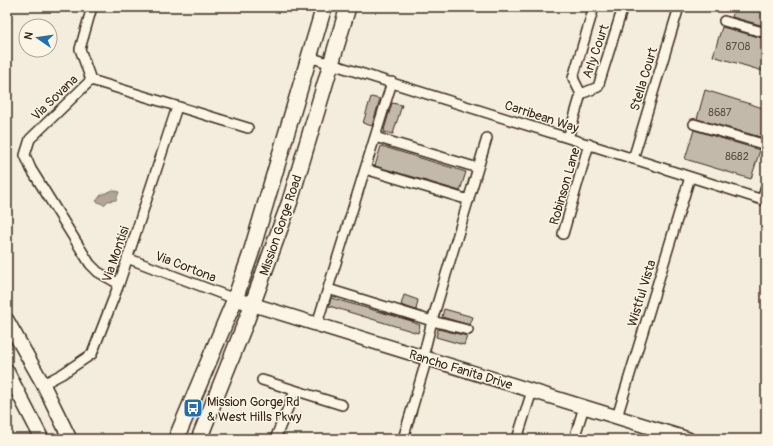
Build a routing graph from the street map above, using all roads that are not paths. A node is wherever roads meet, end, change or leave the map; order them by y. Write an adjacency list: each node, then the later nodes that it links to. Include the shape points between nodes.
1 (92, 7): 11 (street, via 80,49)
2 (324, 7): 9 (main road, Mission Gorge Road)
3 (348, 7): 10 (main road, Mission Gorge Road)
4 (594, 7): 13 (street, Arly Court, via 573,78)
5 (623, 7): 13 (street, Arly Court, via 598,87)
6 (679, 7): 22 (street, Stella Court)
7 (724, 21): 8 (street)
8 (766, 31)
9 (309, 57): 10 (street, Carribean Way); 33 (main road, Mission Gorge Road)
10 (331, 63): 12 (street, Carribean Way); 34 (main road, Mission Gorge Road, via 290,201)
11 (91, 80): 14 (street, Via Sovana); 31 (street, Via Sovana, via 30,139 25,155 31,169 90,264 98,272)
12 (392, 82): 17 (street); 19 (street, Carribean Way)
13 (581, 94): 19 (street, Arly Court)
14 (177, 107): 16 (street, Via Sovana); 30 (street, Via Montisi)
15 (694, 124): 21 (street)
16 (248, 128)
17 (375, 137): 23 (street); 24 (street)
18 (487, 138): 23 (street)
19 (568, 138): 20 (street, Carribean Way)
20 (589, 144): 22 (street, Carribean Way); 29 (street, Robinson Lane)
21 (766, 145)
22 (633, 159): 25 (street, Carribean Way)
23 (478, 168): 27 (street)
24 (365, 169): 27 (street); 32 (street)
25 (690, 177): 28 (street, Carribean Way); 47 (street, Wistful Vista)
26 (766, 187): 28 (street)
27 (469, 200): 36 (street)
28 (764, 201)
29 (563, 234)
30 (128, 258): 31 (street, Via Montisi); 33 (street, Via Cortona)
31 (119, 284): 42 (street, Via Montisi, via 92,354)
32 (328, 289): 36 (street); 37 (street)
33 (235, 299): 34 (street, Rancho Fanita Drive); 50 (main road, Mission Gorge Road)
34 (252, 304): 37 (street, Rancho Fanita Drive); 51 (main road, Mission Gorge Road)
35 (7, 320): 42 (street)
36 (432, 321): 38 (street); 39 (street)
37 (317, 324): 39 (street, Rancho Fanita Drive)
38 (468, 330)
39 (425, 357): 44 (street, Rancho Fanita Drive); 53 (street)
40 (7, 371): 48 (street)
41 (262, 380): 43 (street)
42 (43, 384): 49 (street)
43 (295, 391): 45 (street); 52 (street)
44 (532, 391): 46 (street, Rancho Fanita Drive); 54 (street)
45 (342, 405)
46 (584, 407): 47 (street, Rancho Fanita Drive); 55 (street)
47 (617, 417): 56 (street, Rancho Fanita Drive)
48 (42, 439)
49 (70, 439)
50 (176, 439)
51 (199, 439)
52 (275, 439)
53 (403, 439)
54 (518, 439)
55 (574, 439)
56 (688, 439)

